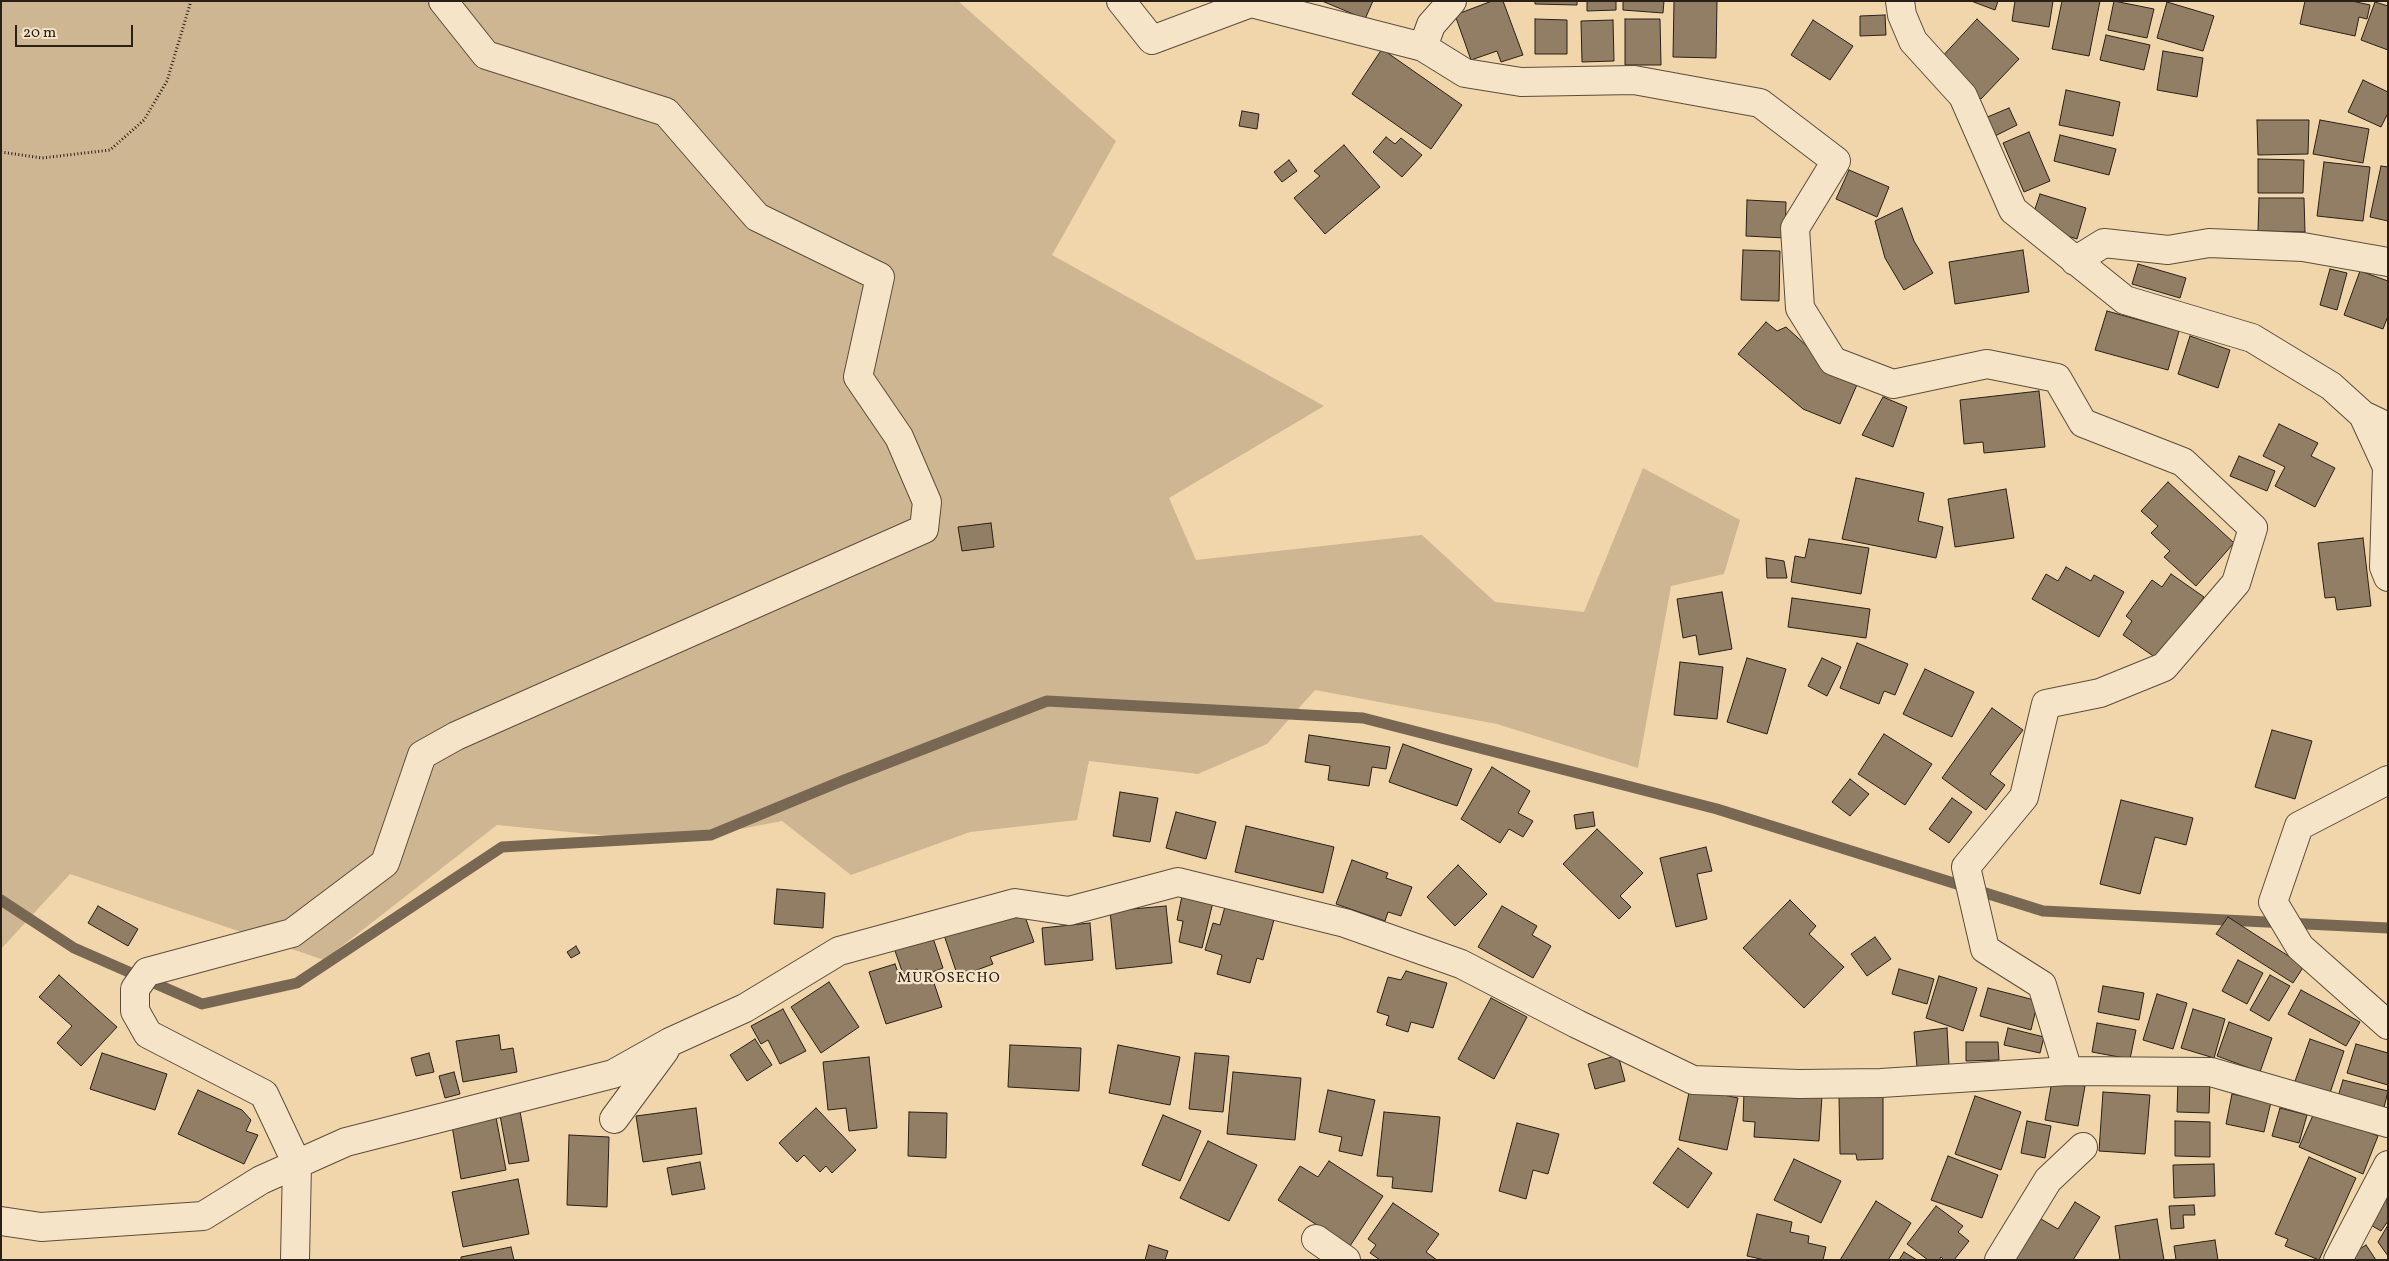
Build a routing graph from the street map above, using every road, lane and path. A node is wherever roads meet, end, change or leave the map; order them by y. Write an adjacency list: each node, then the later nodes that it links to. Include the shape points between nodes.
1 (191, 1): 7 (path, via 167,81 144,120 110,150 42,158)
2 (443, 1): 20 (street, via 486,55 666,112 757,217 880,277 858,377 899,437 927,502 924,529 456,736 422,755 386,863 292,933 147,972 134,989 135,1011 148,1034 264,1094)
3 (1121, 1): 6 (street, via 1152,40 1251,3)
4 (1452, 1): 6 (street, via 1431,25)
5 (1900, 1): 8 (street, via 1913,41 1963,96 2013,210)
6 (1422, 47): 16 (street, via 1465,73 1521,82 1634,80 1760,103 1836,161 1795,228 1800,308 1833,361 1894,384 1987,364 2057,378 2083,423 2183,462 2254,528 2236,583 2164,667 2100,692 2046,704 2024,797 1966,867 1985,949 2042,985)
7 (1, 152)
8 (2075, 260): 9 (street, via 2104,243 2168,250 2209,243 2303,247); 10 (street, via 2125,300 2252,338 2331,386)
9 (2388, 262)
10 (2363, 416): 11 (street); 12 (street, via 2387,467 2384,567)
11 (2388, 427)
12 (2388, 577)
13 (2388, 780): 14 (street, via 2299,826 2273,902 2300,947)
14 (2388, 1025)
15 (670, 1042): 16 (street, via 745,1008 839,951 1015,904 1069,911 1178,882 1344,923 1461,964 1693,1080 1881,1083); 17 (street); 20 (street, via 613,1074 346,1142)
16 (2068, 1072): 18 (street, via 2211,1072)
17 (614, 1119)
18 (2388, 1123)
19 (2083, 1147): 26 (street, via 2048,1180)
20 (297, 1164): 22 (street, via 261,1180 202,1216 41,1227); 24 (street)
21 (2388, 1165): 27 (street)
22 (1, 1221)
23 (1316, 1239): 25 (street)
24 (295, 1260)
25 (1346, 1260)
26 (1999, 1260)
27 (2338, 1260)

